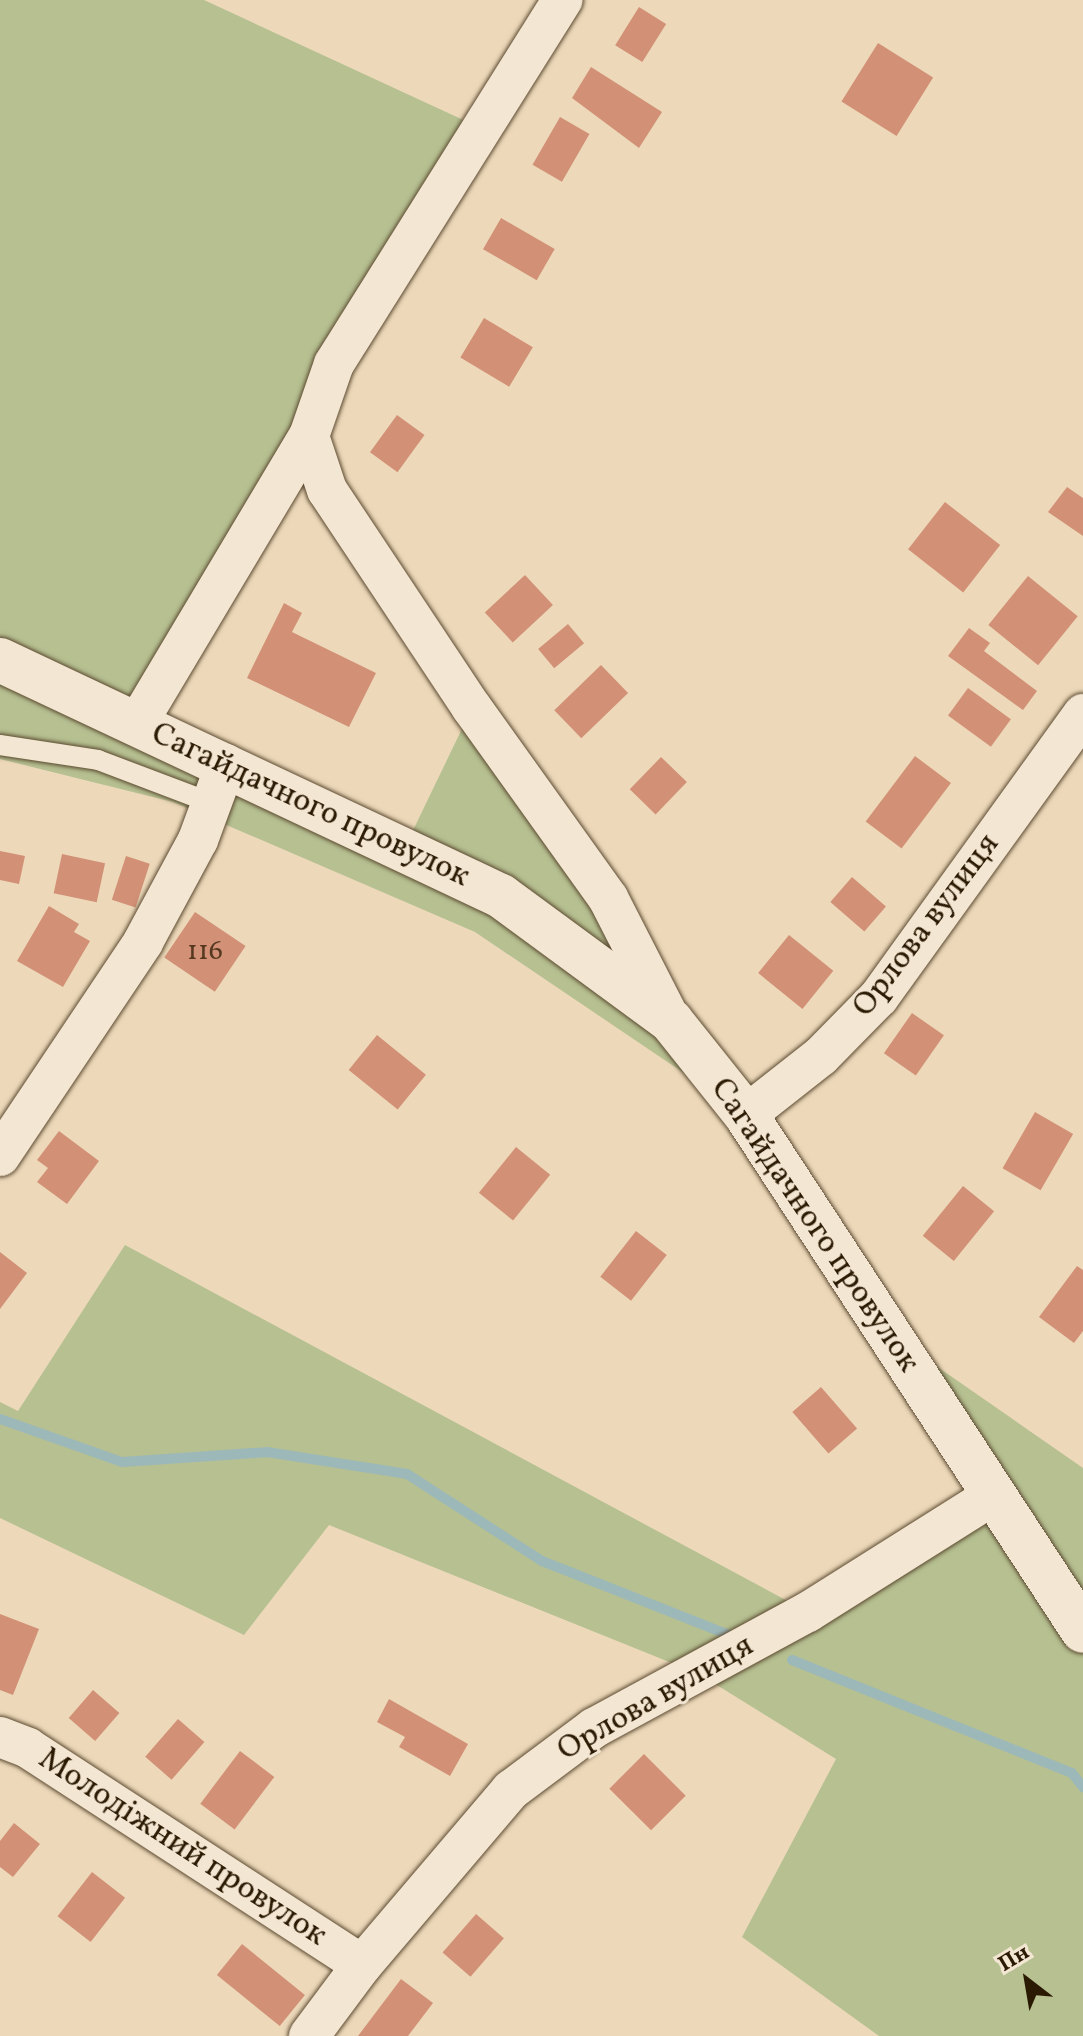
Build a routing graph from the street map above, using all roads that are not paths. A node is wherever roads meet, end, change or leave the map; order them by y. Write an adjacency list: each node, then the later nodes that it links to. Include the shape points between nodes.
1 (562, 0): 2 (street, via 334,364)
2 (309, 436): 5 (street); 8 (street, via 327,490 472,708 608,898)
3 (0, 660): 5 (street, Сагайдачного провулок)
4 (1083, 714): 9 (street, Орлова вулиця, via 879,997 821,1056)
5 (137, 724): 7 (street, Сагайдачного провулок)
6 (0, 745): 7 (lane)
7 (219, 784): 8 (street, Сагайдачного провулок, via 501,896); 10 (street, via 143,942)
8 (671, 1021): 9 (street, Сагайдачного провулок)
9 (746, 1115): 11 (street, Сагайдачного провулок)
10 (0, 1156)
11 (992, 1496): 12 (street, Сагайдачного провулок); 14 (street, Орлова вулиця, via 808,1612 594,1728 511,1790)
12 (1083, 1631)
13 (0, 1737): 14 (street, Молодіжний провулок, via 28,1748)
14 (362, 1965): 15 (street, Орлова вулиця)
15 (309, 2036)

